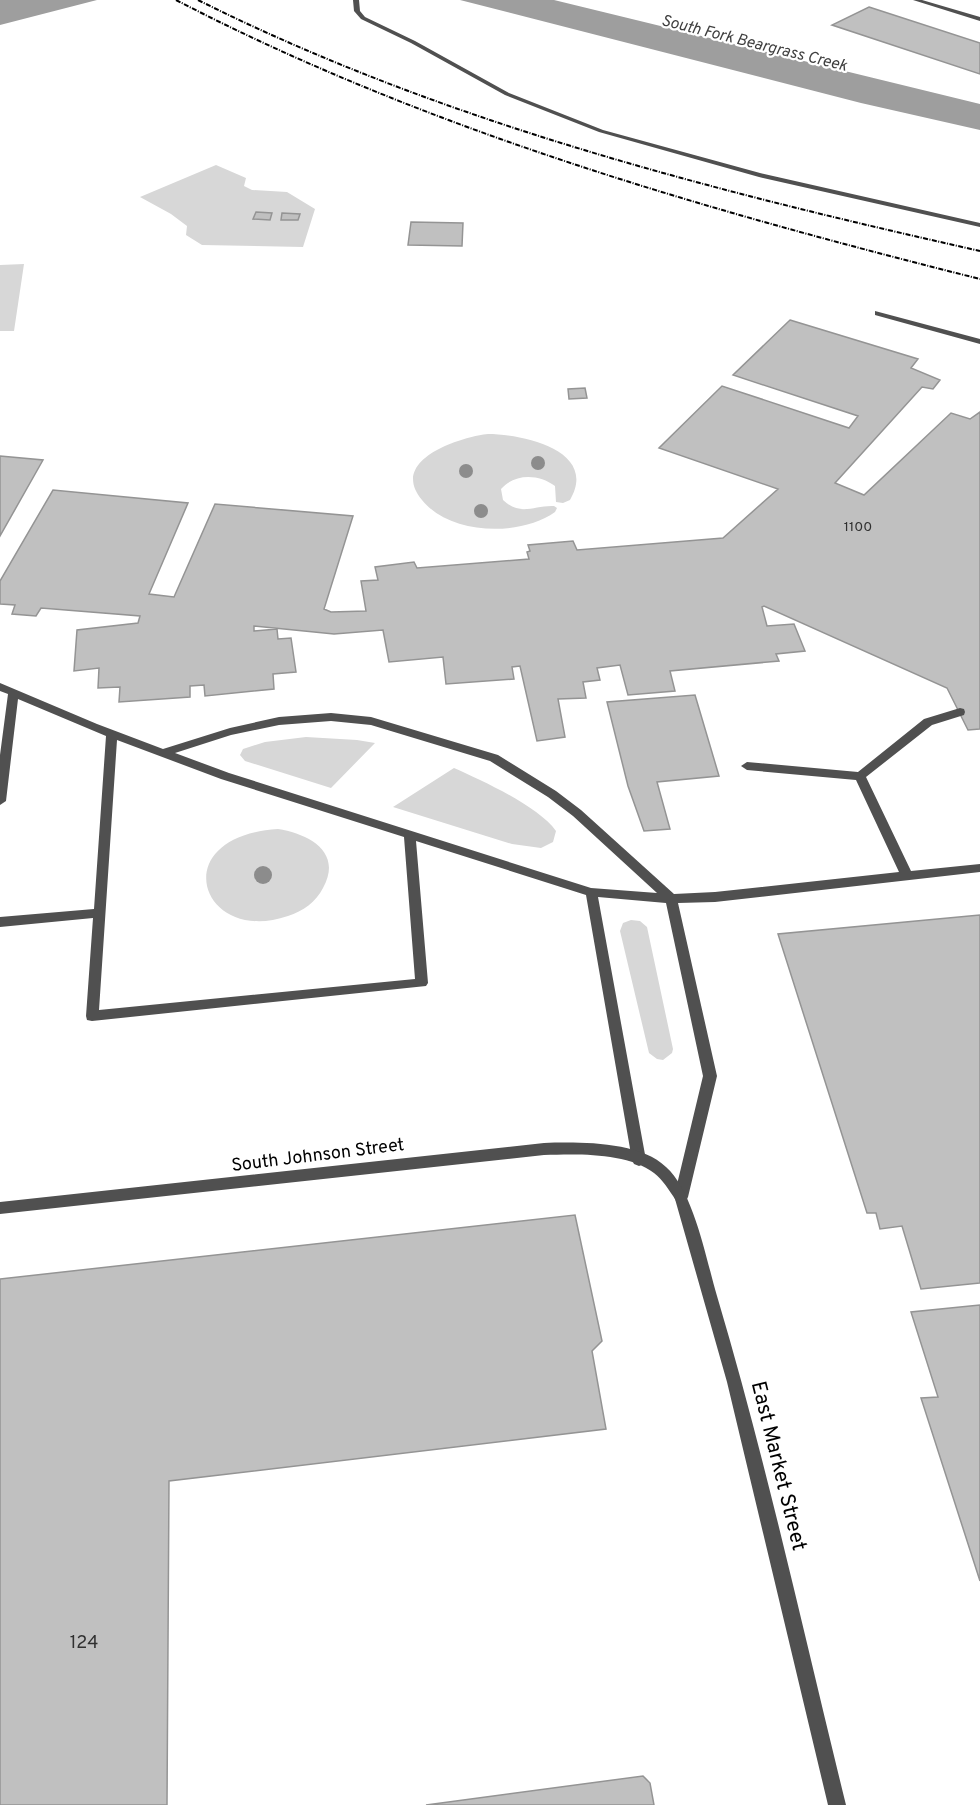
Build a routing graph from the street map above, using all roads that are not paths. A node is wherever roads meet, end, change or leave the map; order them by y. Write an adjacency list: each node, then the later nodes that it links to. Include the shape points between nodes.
1 (356, 0): 4 (street, via 357,11 363,18 507,94 601,131 759,175)
2 (916, 0): 3 (street)
3 (980, 19)
4 (980, 225)
5 (878, 313): 6 (street)
6 (980, 342)
7 (0, 687): 8 (street)
8 (13, 693): 10 (street); 14 (street)
9 (960, 712): 13 (street, via 928,722)
10 (111, 734): 11 (street); 20 (street)
11 (162, 753): 15 (street); 19 (street, via 279,721 331,717 371,721 494,758 510,767 577,813)
12 (747, 766): 13 (street)
13 (861, 776): 17 (street)
14 (0, 801)
15 (410, 835): 18 (street); 20 (street, via 422,983 92,1016)
16 (980, 868): 17 (street)
17 (907, 876): 19 (street)
18 (591, 892): 19 (street); 22 (street)
19 (671, 899): 23 (street, via 710,1076)
20 (100, 913): 21 (street)
21 (0, 922)
22 (639, 1160): 23 (street, East Market Street, via 656,1166); 24 (street, South Johnson Street, via 598,1150 544,1149)
23 (681, 1197): 25 (street, East Market Street, via 735,1382)
24 (0, 1208)
25 (837, 1805)

